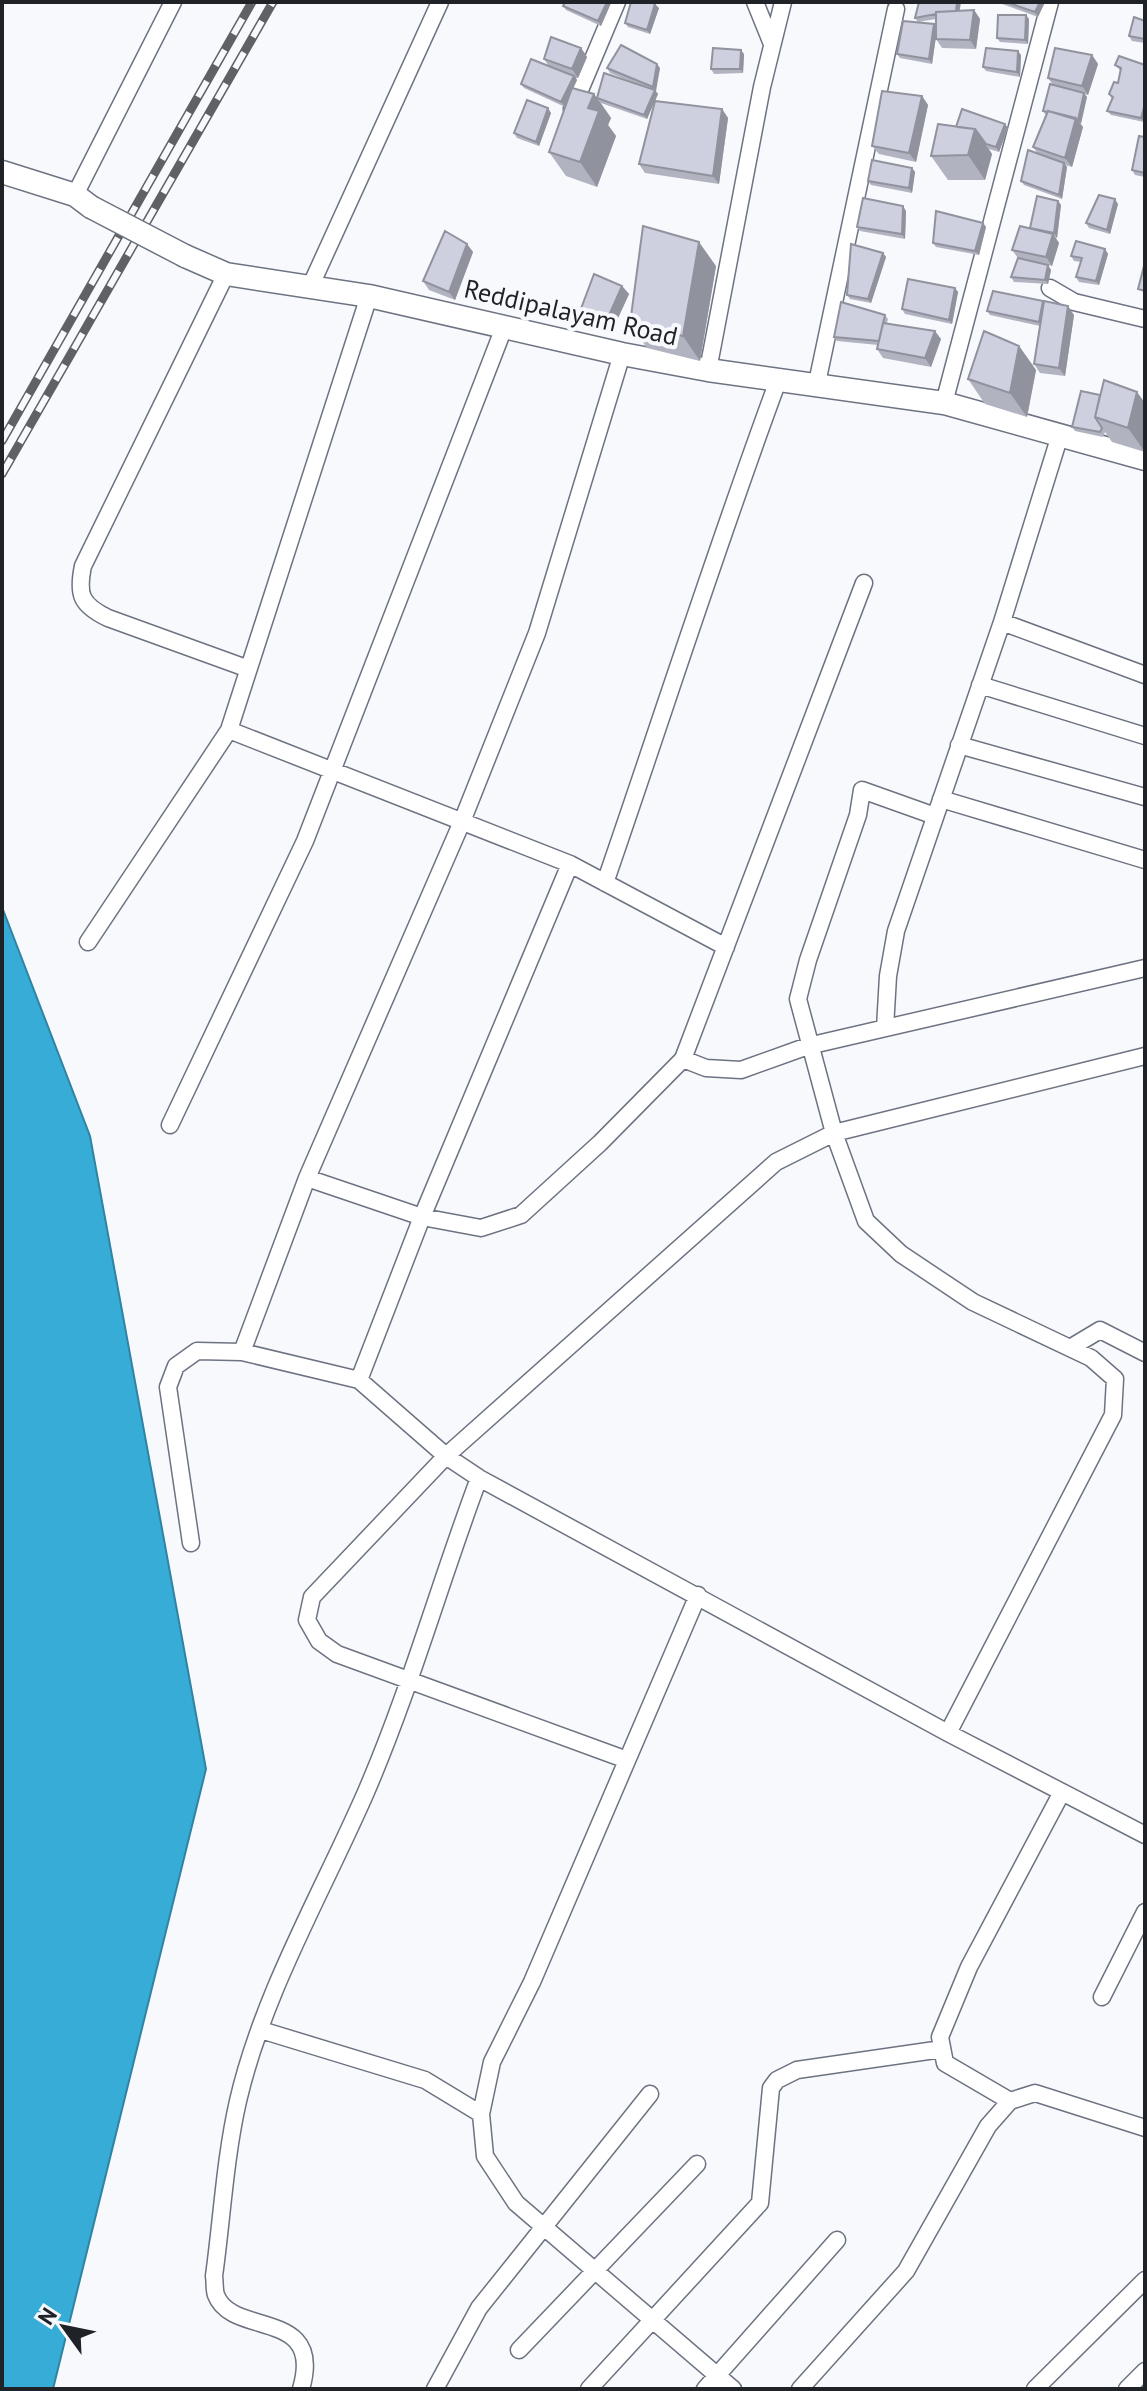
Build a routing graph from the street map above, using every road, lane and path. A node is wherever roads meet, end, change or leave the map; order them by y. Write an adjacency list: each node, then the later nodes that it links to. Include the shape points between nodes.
1 (173, 2): 11 (street)
2 (440, 2): 13 (street)
3 (617, 2): 9 (street)
4 (755, 2): 8 (street)
5 (783, 2): 8 (street)
6 (1050, 2): 22 (street)
7 (896, 9): 21 (street)
8 (772, 44): 19 (street)
9 (563, 130)
10 (2, 172): 11 (street, Reddipalayam Road)
11 (83, 201): 12 (street, Reddipalayam Road, bridge)
12 (226, 274): 13 (street, Reddipalayam Road); 27 (street, via 83,566 78,591 88,608 98,613)
13 (311, 285): 15 (street, Reddipalayam Road)
14 (1050, 288): 16 (street, via 1074,302)
15 (369, 296): 17 (street, Reddipalayam Road); 27 (street)
16 (1145, 319)
17 (505, 325): 18 (street, Reddipalayam Road); 33 (street)
18 (622, 354): 19 (street, Reddipalayam Road); 37 (street, via 537,633)
19 (708, 370): 20 (street, Reddipalayam Road)
20 (779, 378): 21 (street, Reddipalayam Road); 40 (street, via 716,548)
21 (817, 383): 22 (street, Reddipalayam Road)
22 (944, 403): 23 (street, Reddipalayam Road)
23 (1060, 435): 24 (street, Reddipalayam Road); 26 (street)
24 (1145, 459)
25 (864, 583): 42 (street)
26 (1002, 622): 28 (street); 29 (street)
27 (246, 668): 30 (street)
28 (1145, 675)
29 (980, 685): 31 (street); 32 (street)
30 (229, 730): 33 (street); 41 (street)
31 (1145, 736)
32 (959, 745): 34 (street); 35 (street)
33 (333, 773): 37 (street); 48 (street)
34 (1145, 797)
35 (941, 799): 36 (street); 38 (street)
36 (935, 816): 44 (street, via 896,931); 45 (street, via 862,790 798,999)
37 (461, 824): 39 (street); 50 (street)
38 (1145, 860)
39 (570, 864): 40 (street); 51 (street)
40 (605, 883): 42 (street)
41 (88, 942)
42 (726, 947): 47 (street)
43 (1145, 968): 44 (street)
44 (885, 1028): 45 (street)
45 (808, 1046): 47 (street, via 741,1070 706,1068); 49 (street)
46 (1145, 1056): 49 (street)
47 (683, 1059): 51 (street, via 521,1215 481,1228)
48 (170, 1125)
49 (834, 1133): 52 (street, via 866,1221 901,1254 973,1302); 56 (street, via 776,1162)
50 (307, 1178): 51 (street); 54 (street)
51 (422, 1217): 55 (street)
52 (1070, 1348): 53 (street, via 1100,1330); 61 (street, via 1115,1379 1113,1415)
53 (1144, 1351)
54 (242, 1352): 55 (street); 58 (street, via 197,1351 176,1366 168,1387)
55 (359, 1380): 56 (street)
56 (446, 1456): 57 (street); 60 (street, via 312,1597 307,1620 319,1641 337,1654)
57 (479, 1478): 59 (street); 60 (street)
58 (191, 1543)
59 (698, 1595): 61 (street); 62 (street)
60 (410, 1682): 62 (street); 67 (street)
61 (948, 1733): 63 (street)
62 (627, 1760): 71 (street, via 492,2062)
63 (1062, 1792): 64 (street); 68 (street, via 969,1967 940,2037)
64 (1145, 1835)
65 (1145, 1912): 66 (street)
66 (1102, 1997)
67 (261, 2030): 71 (street, via 425,2080); 82 (street, via 238,2101 214,2276 216,2297 300,2344 307,2367)
68 (942, 2049): 70 (street, via 945,2063); 78 (street, via 797,2070 777,2080 771,2088 760,2203)
69 (650, 2094): 74 (street)
70 (1010, 2101): 72 (street, via 1035,2093); 87 (street, via 988,2126 906,2271)
71 (481, 2114): 74 (street, via 485,2156 516,2203)
72 (1145, 2128)
73 (697, 2164): 76 (street)
74 (545, 2228): 76 (street); 83 (street, via 479,2308)
75 (837, 2240): 81 (street)
76 (593, 2269): 78 (street); 79 (street)
77 (1145, 2280): 88 (street)
78 (654, 2321): 81 (street); 84 (street)
79 (519, 2350)
80 (1145, 2371): 89 (street)
81 (717, 2375): 85 (street); 86 (street)
82 (301, 2389)
83 (435, 2389)
84 (589, 2389)
85 (705, 2389)
86 (733, 2389)
87 (800, 2389)
88 (1035, 2389)
89 (1127, 2389)

